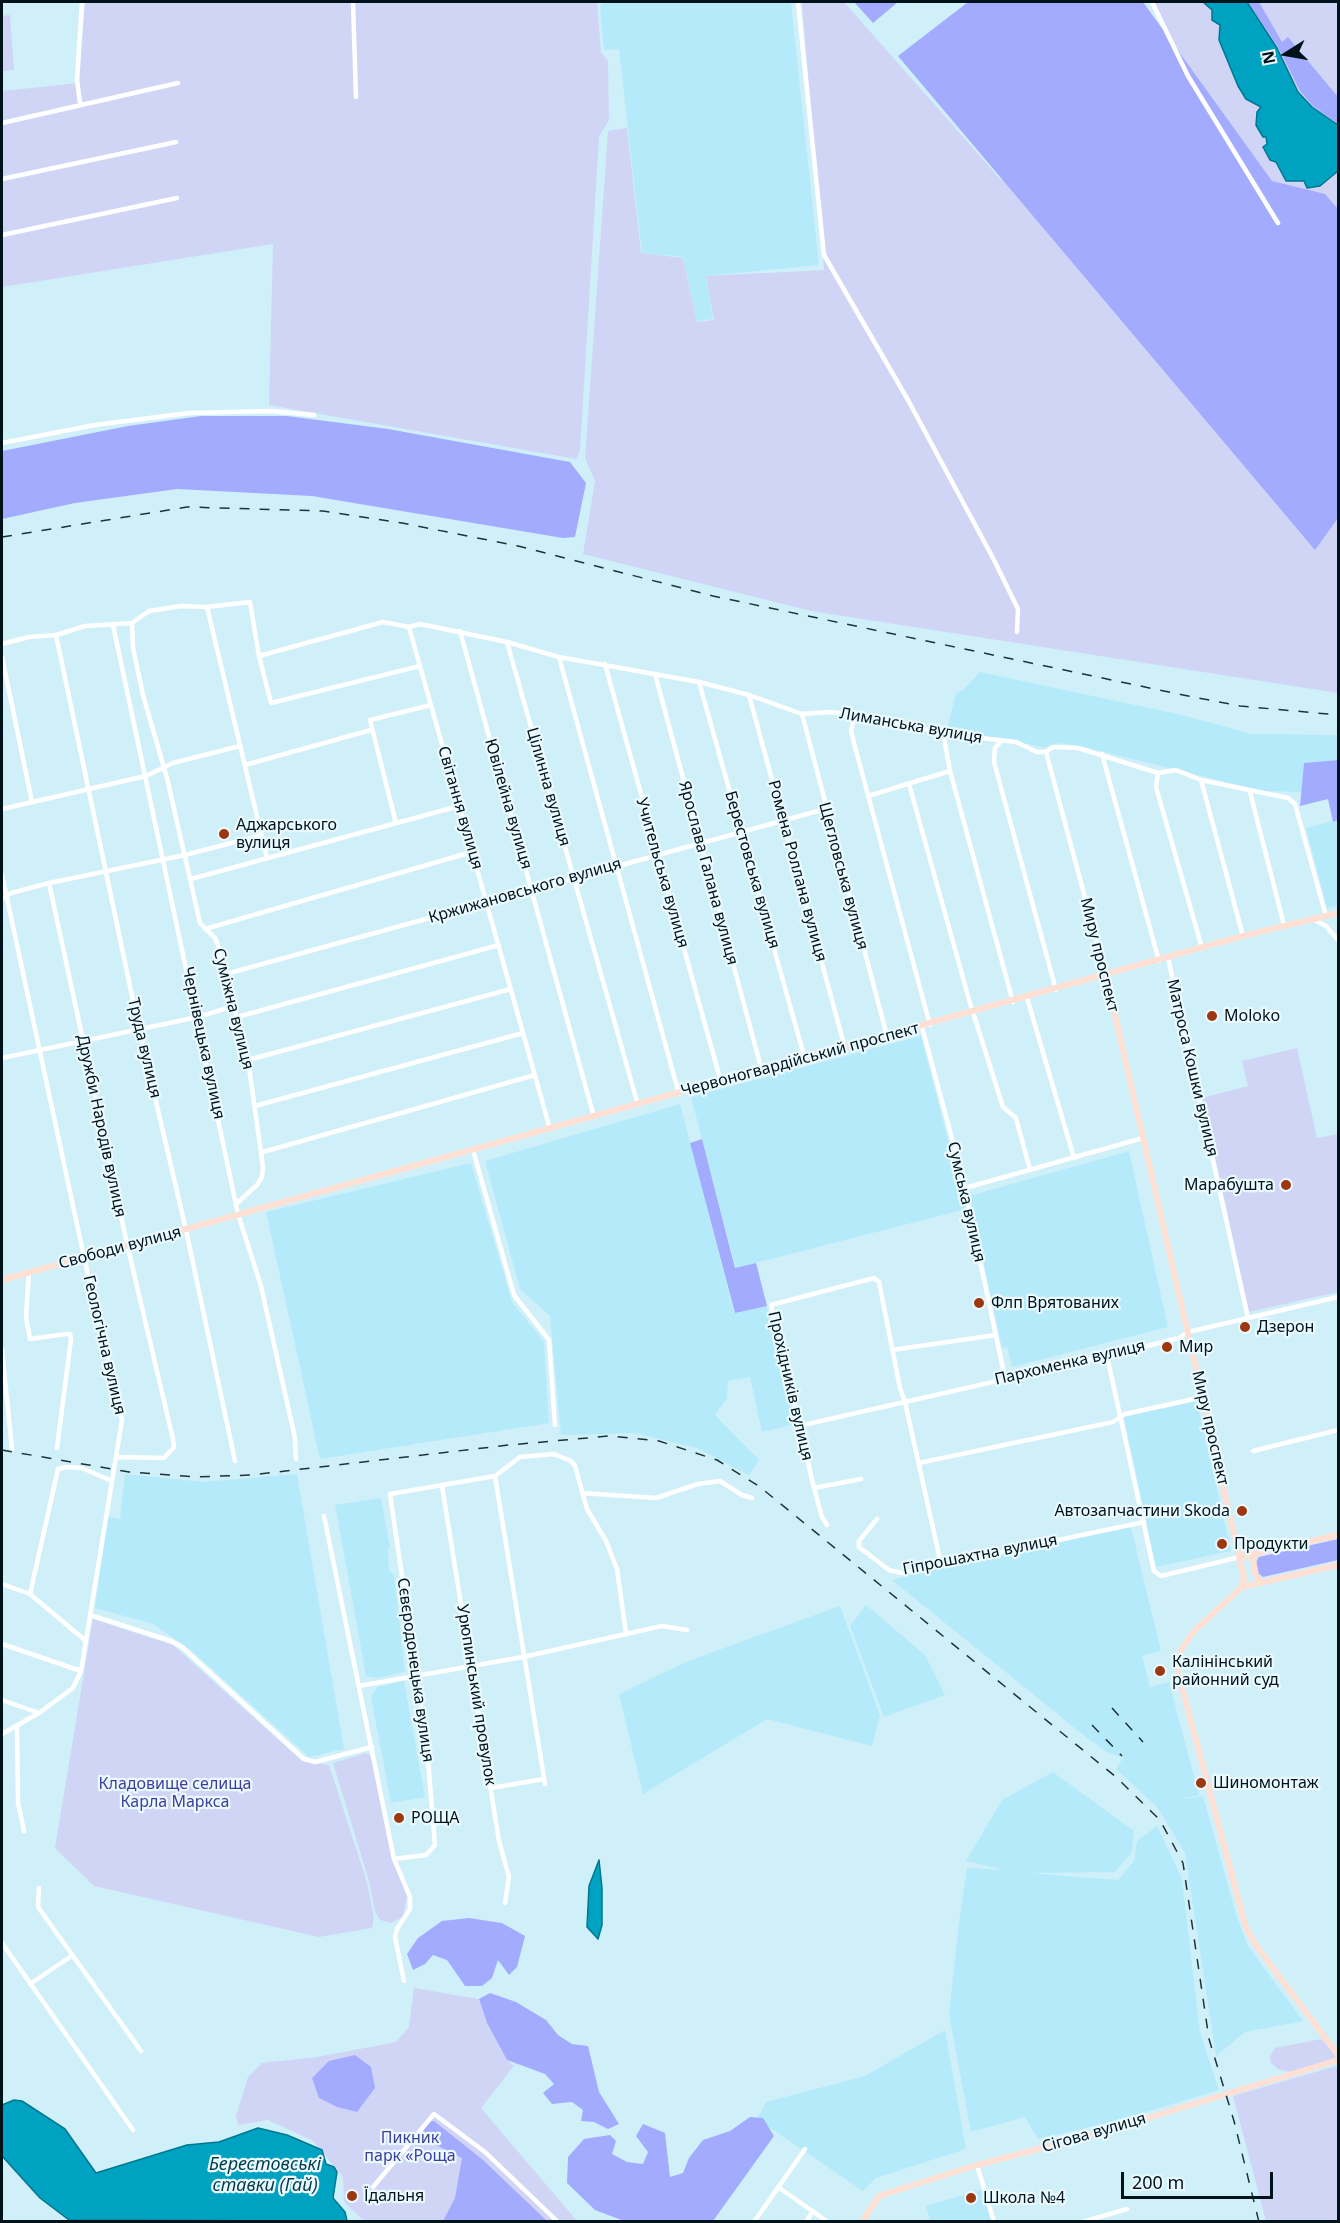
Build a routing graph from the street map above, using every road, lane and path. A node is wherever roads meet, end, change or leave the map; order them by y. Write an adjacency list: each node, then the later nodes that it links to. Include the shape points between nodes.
1 (82, 2): 7 (street, via 77,80)
2 (353, 2): 6 (street)
3 (798, 2): 21 (street, via 824,255 994,560 1018,609)
4 (1152, 2): 12 (street, via 1188,76)
5 (177, 83): 7 (street)
6 (356, 98)
7 (80, 103): 8 (street, via 73,108)
8 (2, 123)
9 (176, 142): 10 (street)
10 (2, 179)
11 (177, 198): 13 (street)
12 (1278, 223)
13 (2, 235)
14 (314, 415): 15 (street, via 272,411 189,414 95,425)
15 (2, 443)
16 (207, 607): 17 (street, via 181,606 149,612); 26 (street, via 250,602); 39 (street)
17 (132, 623): 18 (street); 43 (street, Суміжна вулиця, via 143,695)
18 (113, 625): 22 (street, via 85,626); 46 (street, Чернівецька вулиця)
19 (409, 627): 20 (street, Лиманська вулиця, via 420,624); 26 (street, via 383,622); 29 (street, Світання вулиця)
20 (460, 631): 23 (street, Лиманська вулиця); 72 (street, Ювілейна вулиця)
21 (1017, 632)
22 (56, 635): 24 (street); 49 (street, Труда вулиця)
23 (507, 642): 27 (street, Лиманська вулиця); 69 (street, Цілинна вулиця)
24 (2, 644)
25 (2, 657): 52 (street)
26 (259, 657): 29 (street, via 268,699 275,704)
27 (559, 657): 28 (street, Лиманська вулиця); 66 (street)
28 (604, 664): 30 (street, Лиманська вулиця); 63 (street, Учительська вулиця)
29 (420, 666): 33 (street, Світання вулиця)
30 (655, 674): 31 (street, Лиманська вулиця); 60 (street, Ярослава Галана вулиця)
31 (699, 681): 32 (street, Лиманська вулиця); 58 (street, Берестовська вулиця)
32 (749, 695): 34 (street, Лиманська вулиця); 56 (street, Ромена Роллана вулиця)
33 (430, 705): 36 (street, via 372,718); 53 (street, Світання вулиця)
34 (802, 714): 35 (street, Лиманська вулиця); 55 (street, Щегловська вулиця)
35 (855, 715): 37 (street, Лиманська вулиця); 51 (street, via 851,730)
36 (371, 730): 42 (street); 57 (street)
37 (943, 732): 38 (street, Лиманська вулиця); 44 (street)
38 (1000, 741): 40 (street, Лиманська вулиця, via 1016,742); 89 (street, via 994,762)
39 (240, 746): 42 (street); 43 (street, via 173,762)
40 (1046, 753): 41 (street, Лиманська вулиця, via 1053,747 1063,747); 87 (street, Миру проспект)
41 (1102, 754): 45 (street, Лиманська вулиця); 85 (street)
42 (245, 765): 59 (street)
43 (164, 768): 46 (street); 62 (street, Суміжна вулиця)
44 (950, 771): 48 (street); 91 (street)
45 (1158, 773): 47 (street, Лиманська вулиця, via 1176,770); 83 (street, via 1156,787)
46 (146, 776): 49 (street); 65 (street, Чернівецька вулиця)
47 (1201, 780): 50 (street, Лиманська вулиця); 80 (street)
48 (909, 784): 51 (street); 93 (street)
49 (88, 789): 52 (street); 67 (street, Труда вулиця)
50 (1250, 792): 76 (street, Лиманська вулиця, via 1288,798 1295,804); 78 (street)
51 (868, 796): 96 (street)
52 (32, 802): 54 (street)
53 (459, 806): 57 (street); 61 (street, Світання вулиця)
54 (2, 809)
55 (825, 809): 56 (street, Кржижановського вулиця); 100 (street, Щегловська вулиця)
56 (782, 819): 58 (street, Кржижановського вулиця); 102 (street, Ромена Роллана вулиця)
57 (396, 824): 64 (street)
58 (742, 831): 60 (street, Кржижановського вулиця); 105 (street, Берестовська вулиця)
59 (262, 835): 62 (street); 64 (street)
60 (699, 843): 63 (street, Кржижановського вулиця); 107 (street, Ярослава Галана вулиця)
61 (472, 852): 74 (street, Світання вулиця); 79 (street)
62 (185, 855): 65 (street); 70 (street, Суміжна вулиця)
63 (657, 855): 66 (street, Кржижановського вулиця); 109 (street, Учительська вулиця)
64 (267, 858): 70 (street)
65 (163, 860): 67 (street); 94 (street, Чернівецька вулиця)
66 (615, 866): 69 (street, Кржижановського вулиця); 110 (street)
67 (106, 870): 71 (street); 98 (street, Труда вулиця)
68 (2, 875): 73 (street, Геологічна вулиця)
69 (574, 878): 72 (street, Кржижановського вулиця); 111 (street, Цілинна вулиця)
70 (191, 879): 79 (street, Суміжна вулиця, via 200,923)
71 (49, 883): 73 (street); 101 (street, Дружби Народів вулиця)
72 (532, 889): 74 (street, Кржижановського вулиця); 113 (street, Ювілейна вулиця)
73 (4, 897): 103 (street, Геологічна вулиця)
74 (487, 902): 82 (street, Світання вулиця); 86 (street, Кржижановського вулиця)
75 (1338, 913): 76 (main road, Червоногвардійський проспект)
76 (1326, 916): 77 (main road, Червоногвардійський проспект)
77 (1313, 919): 78 (main road, Червоногвардійський проспект); 81 (street, via 1326,926)
78 (1284, 925): 80 (main road, Червоногвардійський проспект)
79 (205, 929): 86 (street, Суміжна вулиця, via 214,938)
80 (1243, 936): 83 (main road, Червоногвардійський проспект)
81 (1338, 940)
82 (499, 945): 88 (street, Світання вулиця); 95 (street)
83 (1202, 948): 84 (main road, Червоногвардійський проспект)
84 (1168, 958): 85 (main road, Червоногвардійський проспект); 130 (street, Матроса Кошки вулиця)
85 (1159, 961): 87 (main road, Червоногвардійський проспект)
86 (226, 974): 92 (street, Суміжна вулиця)
87 (1106, 976): 89 (main road, Червоногвардійський проспект); 115 (main road, Миру проспект)
88 (511, 989): 99 (street, Світання вулиця); 106 (street)
89 (1056, 990): 90 (main road, Червоногвардійський проспект)
90 (1028, 998): 91 (main road, Червоногвардійський проспект); 118 (street)
91 (1012, 1002): 93 (main road, Червоногвардійський проспект)
92 (234, 1006): 94 (street); 95 (street, Суміжна вулиця)
93 (974, 1012): 96 (main road, Червоногвардійський проспект); 119 (street, via 1003,1107 1016,1118)
94 (198, 1017): 98 (street); 121 (street, Чернівецька вулиця)
95 (237, 1017): 106 (street, Суміжна вулиця)
96 (930, 1024): 97 (main road, Червоногвардійський проспект)
97 (922, 1027): 100 (main road, Червоногвардійський проспект); 120 (street, Сумська вулиця)
98 (139, 1029): 101 (street); 124 (street, Труда вулиця)
99 (523, 1033): 108 (street, Світання вулиця); 112 (street)
100 (886, 1036): 102 (main road, Червоногвардійський проспект)
101 (82, 1042): 103 (street); 125 (street, Дружби Народів вулиця)
102 (845, 1048): 105 (main road, Червоногвардійський проспект)
103 (39, 1050): 104 (street); 126 (street, Геологічна вулиця)
104 (2, 1058)
105 (805, 1059): 107 (main road, Червоногвардійський проспект)
106 (248, 1060): 112 (street, Суміжна вулиця)
107 (762, 1071): 109 (main road, Червоногвардійський проспект)
108 (535, 1075): 114 (street, Світання вулиця); 117 (street)
109 (721, 1082): 110 (main road, Червоногвардійський проспект)
110 (679, 1094): 111 (main road, Червоногвардійський проспект)
111 (638, 1105): 113 (main road, Червоногвардійський проспект)
112 (255, 1106): 117 (street, Суміжна вулиця)
113 (594, 1117): 114 (main road, Червоногвардійський проспект)
114 (550, 1129): 116 (main road, Червоногвардійський проспект)
115 (1143, 1138): 118 (street); 131 (main road, Миру проспект)
116 (473, 1150): 122 (main road, Червоногвардійський проспект); 140 (street, via 514,1295 549,1340)
117 (263, 1152): 121 (street, Суміжна вулиця, via 262,1177)
118 (1074, 1158): 119 (street)
119 (1030, 1170): 120 (street)
120 (965, 1188): 132 (street, Сумська вулиця)
121 (237, 1203): 123 (street, Чернівецька вулиця)
122 (261, 1208): 123 (main road, Свободи вулиця)
123 (238, 1214): 124 (main road, Свободи вулиця); 147 (street, Чернівецька вулиця, via 261,1286 295,1438)
124 (186, 1230): 125 (main road, Свободи вулиця); 148 (street, Труда вулиця)
125 (127, 1244): 126 (main road, Свободи вулиця); 146 (street, Дружби Народів вулиця, via 174,1448 164,1458)
126 (84, 1257): 127 (main road, Свободи вулиця); 146 (street, Геологічна вулиця, via 120,1404)
127 (28, 1272): 128 (main road, Свободи вулиця); 143 (street, via 26,1317 30,1339 70,1334 71,1339)
128 (2, 1280)
129 (1338, 1297): 130 (street, Пархоменка вулиця)
130 (1248, 1318): 131 (street, Пархоменка вулиця)
131 (1188, 1332): 135 (street, Пархоменка вулиця, via 1179,1338); 137 (main road, Миру проспект)
132 (996, 1335): 134 (street); 136 (street, Сумська вулиця)
133 (2, 1350): 144 (street)
134 (892, 1350): 138 (street); 141 (street, Прохідників вулиця, via 879,1282 873,1278 771,1305)
135 (1107, 1356): 136 (street, Пархоменка вулиця); 139 (street)
136 (1005, 1378): 138 (street, Пархоменка вулиця)
137 (1203, 1397): 139 (street); 163 (main road, Миру проспект)
138 (905, 1402): 141 (street, Пархоменка вулиця); 149 (street)
139 (1121, 1417): 149 (street, via 1113,1422); 159 (street)
140 (555, 1425)
141 (799, 1426): 154 (street, Прохідників вулиця)
142 (1338, 1430): 145 (street)
143 (57, 1448)
144 (12, 1449)
145 (1253, 1451)
146 (117, 1457): 152 (street, Геологічна вулиця)
147 (296, 1459)
148 (234, 1461)
149 (919, 1463): 164 (street)
150 (495, 1476): 153 (street); 155 (street, via 520,1457 554,1454 571,1461); 175 (street)
151 (861, 1479): 154 (street)
152 (112, 1481): 169 (street, via 82,1468 58,1469); 170 (street, Геологічна вулиця)
153 (442, 1486): 176 (street, Урюпинський провулок); 178 (street, Сєвєродонецька вулиця, via 390,1495)
154 (814, 1488): 160 (street, Прохідників вулиця)
155 (582, 1493): 156 (street, via 656,1498 720,1481); 172 (street, via 617,1569)
156 (752, 1498)
157 (324, 1516): 179 (street)
158 (877, 1519): 164 (street, Гіпрошахтна вулиця, via 858,1545 889,1570 902,1573)
159 (1144, 1522): 163 (street, via 1157,1575); 164 (street, Гіпрошахтна вулиця)
160 (827, 1525)
161 (1338, 1534): 162 (main road)
162 (1256, 1554): 163 (main road); 166 (main road, via 1255,1574)
163 (1240, 1557): 168 (main road, Миру проспект)
164 (940, 1564)
165 (1338, 1565): 166 (main road)
166 (1262, 1583): 168 (main road)
167 (2, 1584): 169 (street)
168 (1242, 1587): 195 (main road, via 1184,1645 1179,1654 1179,1676 1246,1928)
169 (30, 1594): 173 (street)
170 (90, 1615): 173 (street, Геологічна вулиця); 184 (street, via 182,1647 304,1759 315,1762)
171 (687, 1630): 172 (street, via 662,1626)
172 (626, 1633): 175 (street)
173 (86, 1641): 177 (street, Геологічна вулиця)
174 (2, 1644): 177 (street)
175 (523, 1657): 176 (street); 185 (street, via 545,1782)
176 (471, 1666): 178 (street); 185 (street, Урюпинський провулок)
177 (81, 1671): 181 (street, via 73,1688)
178 (415, 1675): 179 (street); 187 (street, Сєвєродонецька вулиця, via 431,1777 435,1845 426,1856)
179 (359, 1686): 184 (street)
180 (2, 1700): 181 (street)
181 (39, 1713): 182 (street)
182 (17, 1726): 183 (street); 186 (street, via 18,1803)
183 (2, 1734)
184 (372, 1747): 187 (street)
185 (491, 1788): 189 (street, Урюпинський провулок, via 508,1877)
186 (24, 1831)
187 (394, 1858): 192 (street, via 410,1897 410,1910 395,1937)
188 (39, 1888): 191 (street, via 38,1907)
189 (505, 1903)
190 (2, 1943): 193 (street)
191 (73, 1955): 193 (street); 194 (street)
192 (404, 1981)
193 (30, 1984): 197 (street)
194 (141, 2052)
195 (1338, 2055)
196 (1338, 2060): 199 (main road, Сігова вулиця, via 1092,2135)
197 (133, 2130)
198 (805, 2149): 201 (street)
199 (977, 2165): 208 (main road, Сігова вулиця, via 879,2196); 209 (street)
200 (373, 2187): 204 (street, via 434,2114 485,2152)
201 (778, 2187): 203 (street); 205 (street)
202 (1127, 2209): 210 (street)
203 (813, 2211): 206 (street); 207 (street)
204 (558, 2222)
205 (754, 2222)
206 (806, 2222)
207 (828, 2222)
208 (862, 2222)
209 (994, 2222)
210 (1083, 2222)

